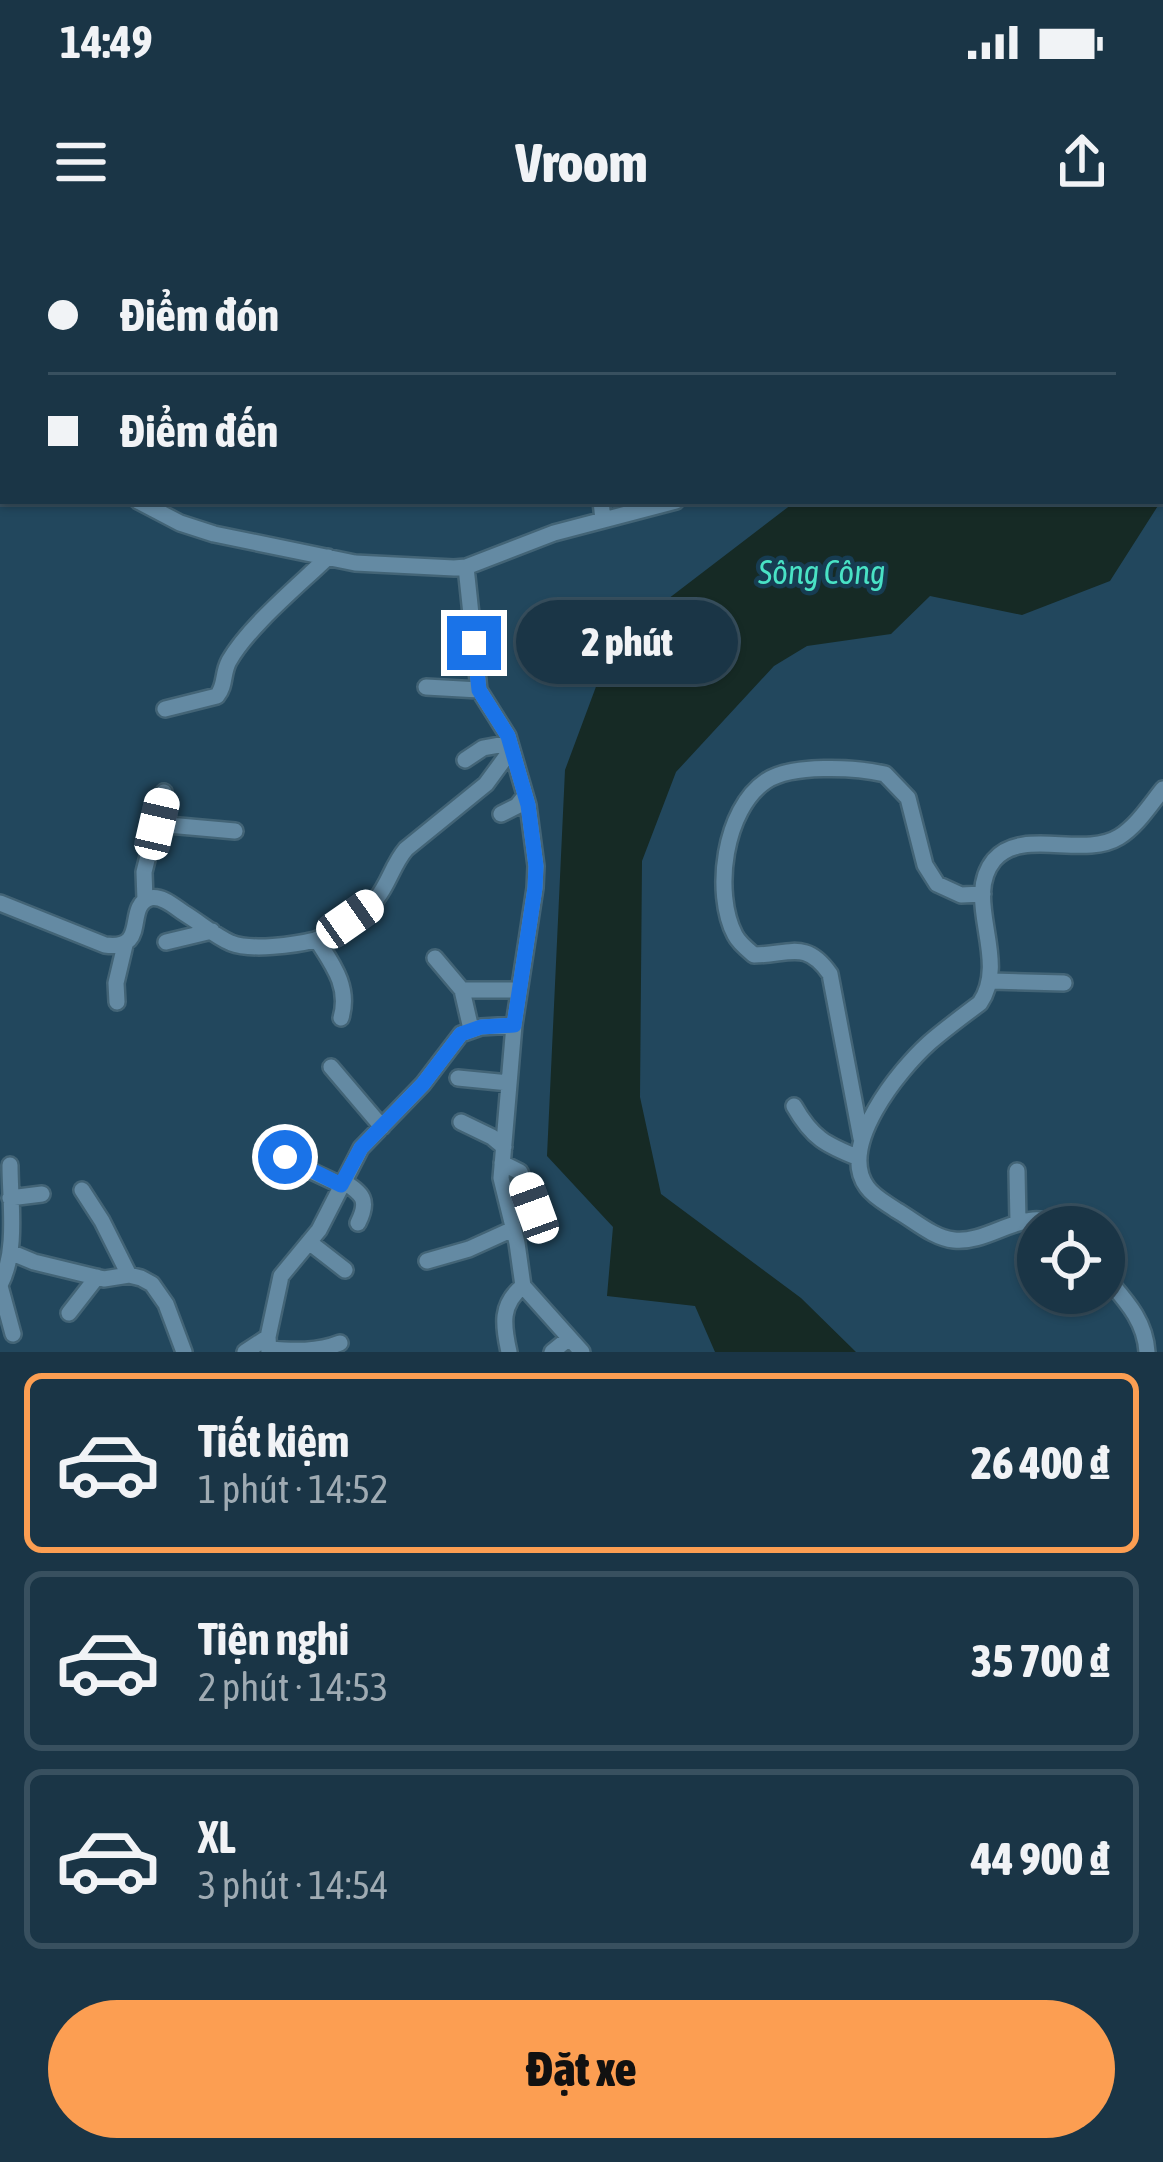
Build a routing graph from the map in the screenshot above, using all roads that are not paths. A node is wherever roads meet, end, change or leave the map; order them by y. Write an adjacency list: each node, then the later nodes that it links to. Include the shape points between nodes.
1 (601, 504): 4 (street)
2 (664, 504): 4 (street)
3 (168, 508): 5 (street, via 197,530)
4 (603, 520): 6 (street)
5 (328, 557): 6 (street); 9 (street, via 246,638 217,696)
6 (466, 566): 8 (street)
7 (426, 687): 8 (street)
8 (479, 690): 10 (street)
9 (165, 710)
10 (511, 747): 11 (street, via 483,748); 14 (street); 22 (street, via 486,784 397,859 373,903)
11 (465, 760)
12 (1163, 789): 18 (street, via 1131,828 1104,844 1004,851)
13 (164, 792): 16 (street)
14 (525, 796): 15 (street); 32 (street, via 536,877)
15 (500, 814)
16 (157, 824): 17 (street); 19 (street)
17 (235, 831)
18 (973, 894): 26 (street); 40 (street, via 937,884 908,798 885,774 787,772 763,782 731,830 723,882 734,935 754,955 801,950 830,974)
19 (146, 900): 21 (street, via 168,902); 24 (street)
20 (0, 902): 24 (street, via 105,945)
21 (212, 931): 22 (street, via 243,946); 23 (street)
22 (316, 940): 31 (street, via 340,981)
23 (166, 942)
24 (125, 945): 30 (street)
25 (435, 958): 28 (street)
26 (991, 981): 27 (street); 40 (street, via 980,1003 924,1048 888,1092)
27 (1064, 983)
28 (462, 990): 29 (street); 33 (street)
29 (512, 990)
30 (116, 1002)
31 (341, 1018)
32 (514, 1025): 33 (street); 36 (street)
33 (471, 1029): 39 (street)
34 (331, 1067): 39 (street)
35 (458, 1078): 36 (street)
36 (509, 1083): 42 (street)
37 (794, 1106): 40 (street, via 824,1144)
38 (460, 1122): 42 (street, via 492,1137)
39 (382, 1127): 45 (street)
40 (860, 1149): 51 (street, via 860,1173 874,1196 938,1236 973,1239)
41 (264, 1150): 45 (street)
42 (503, 1155): 52 (street, via 501,1186); 53 (street, via 520,1172)
43 (10, 1165): 48 (street)
44 (1017, 1171): 49 (street)
45 (342, 1183): 50 (street, via 361,1193); 54 (street)
46 (82, 1190): 58 (street)
47 (42, 1194): 48 (street)
48 (10, 1198): 55 (street)
49 (1018, 1206)
50 (358, 1223)
51 (1017, 1223)
52 (513, 1229): 56 (street); 61 (street)
53 (543, 1233)
54 (310, 1242): 57 (street); 67 (street, via 281,1276)
55 (10, 1252): 59 (street); 60 (street)
56 (427, 1261)
57 (345, 1270)
58 (129, 1275): 59 (street); 68 (street, via 160,1293)
59 (97, 1277): 63 (street)
60 (0, 1285): 64 (street)
61 (524, 1286): 65 (street); 70 (street, via 506,1306)
62 (1125, 1299): 73 (street)
63 (69, 1312)
64 (13, 1334)
65 (568, 1339): 71 (street); 72 (street)
66 (340, 1343): 67 (street, via 296,1352)
67 (269, 1346): 69 (street)
68 (184, 1352)
69 (245, 1352)
70 (509, 1352)
71 (552, 1352)
72 (582, 1352)
73 (1147, 1352)

